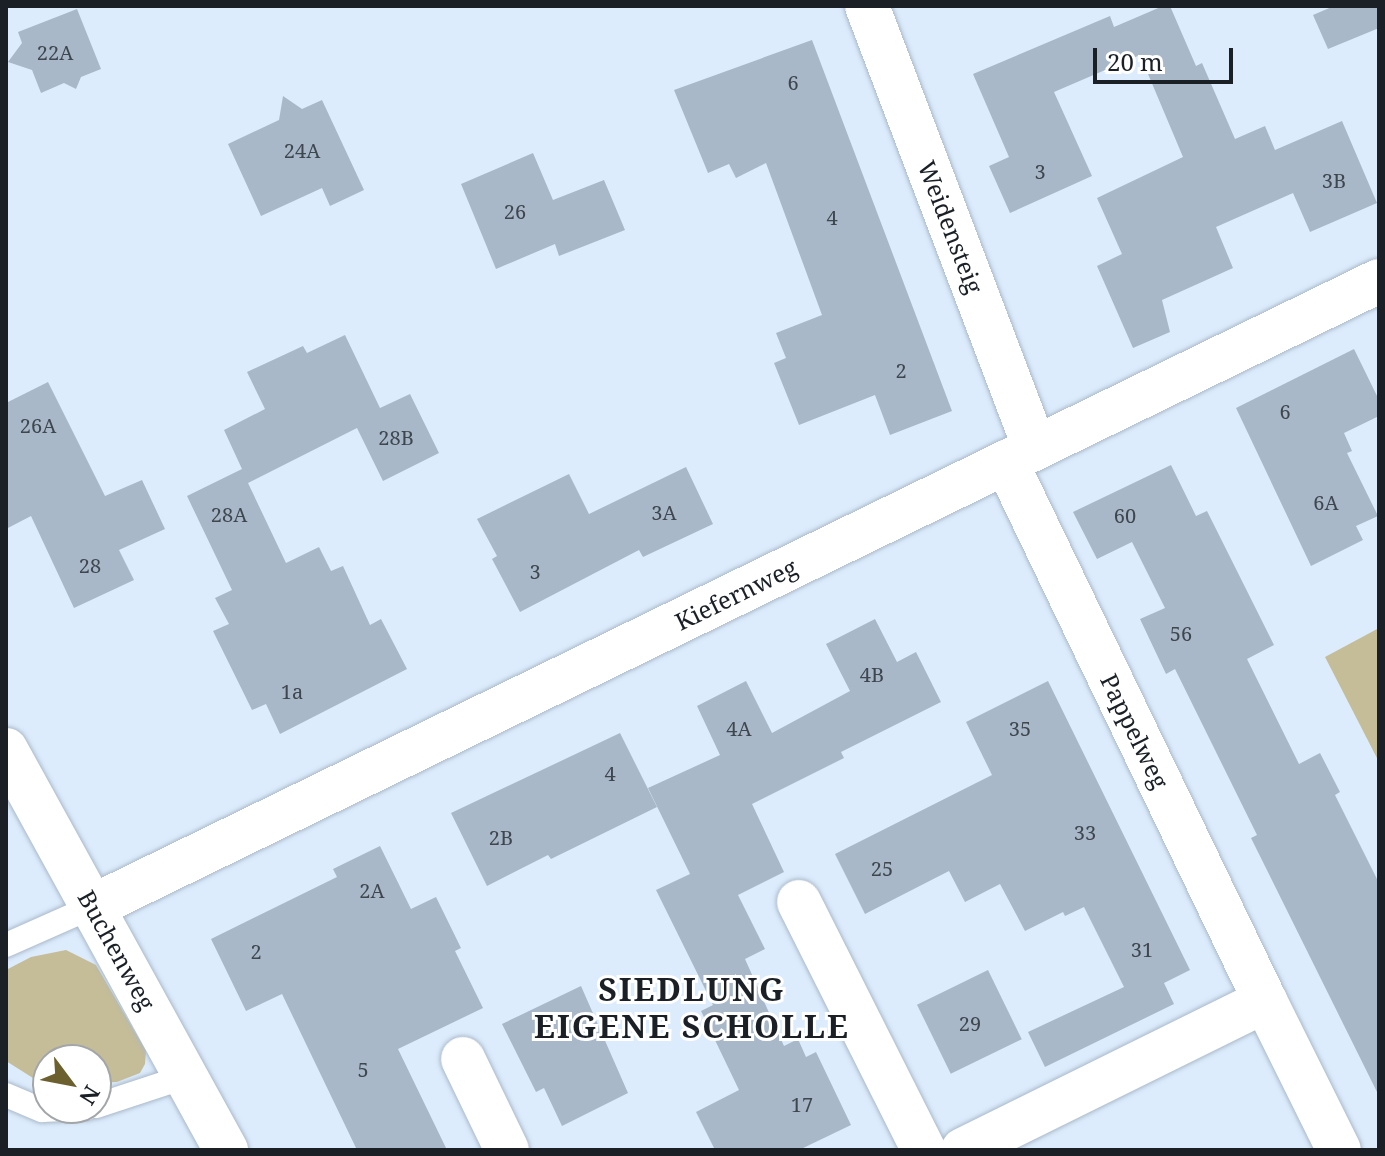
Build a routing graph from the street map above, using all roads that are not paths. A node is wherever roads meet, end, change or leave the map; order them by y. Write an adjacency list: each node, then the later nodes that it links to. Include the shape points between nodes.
1 (867, 6): 3 (street, Weidensteig)
2 (1379, 281): 3 (street, Kiefernweg)
3 (1021, 455): 6 (street, Kiefernweg); 8 (street, Pappelweg)
4 (6, 750): 6 (street, Buchenweg)
5 (799, 902): 16 (street)
6 (94, 906): 7 (lane); 10 (street, Buchenweg)
7 (6, 945)
8 (1265, 1001): 17 (street); 18 (street, Pappelweg)
9 (463, 1059): 15 (street)
10 (187, 1076): 12 (lane); 14 (street, Buchenweg)
11 (6, 1095): 13 (lane)
12 (112, 1101)
13 (32, 1106)
14 (226, 1150)
15 (507, 1150)
16 (924, 1150)
17 (963, 1150)
18 (1339, 1150)

